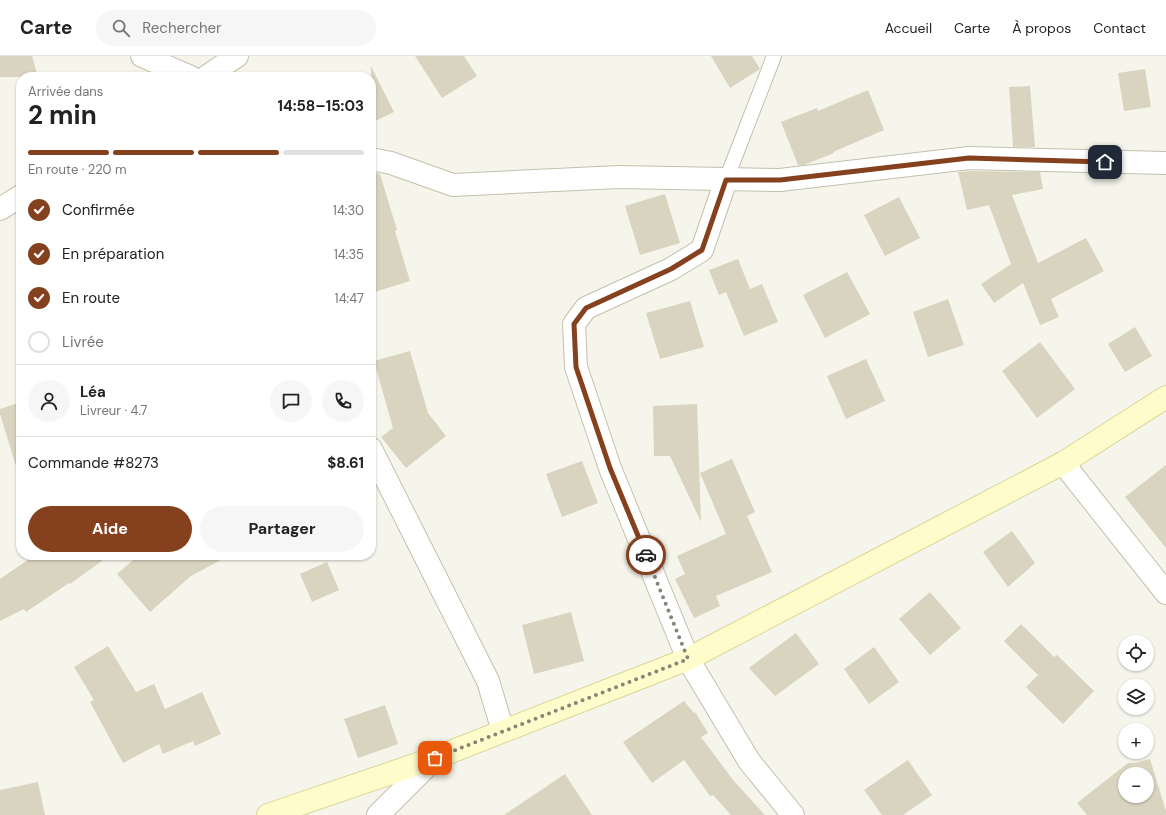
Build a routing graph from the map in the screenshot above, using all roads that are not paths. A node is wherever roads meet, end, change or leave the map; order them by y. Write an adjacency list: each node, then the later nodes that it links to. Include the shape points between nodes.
1 (142, 56): 4 (street)
2 (237, 56): 5 (street)
3 (774, 56): 8 (lane)
4 (179, 72)
5 (213, 72)
6 (376, 160): 8 (street, via 453,185 620,177)
7 (1166, 163): 8 (street, via 969,158 780,180)
8 (726, 180): 15 (street, via 702,250 671,269 586,308 574,324 576,367 610,468)
9 (16, 199): 10 (street)
10 (0, 209)
11 (1166, 397): 13 (street)
12 (376, 459): 16 (street, via 488,681)
13 (1063, 463): 14 (street); 15 (street)
14 (1166, 593)
15 (688, 659): 16 (street); 20 (street, via 749,761)
16 (503, 731): 17 (street)
17 (435, 758): 18 (street); 19 (street)
18 (268, 815)
19 (378, 815)
20 (793, 815)

